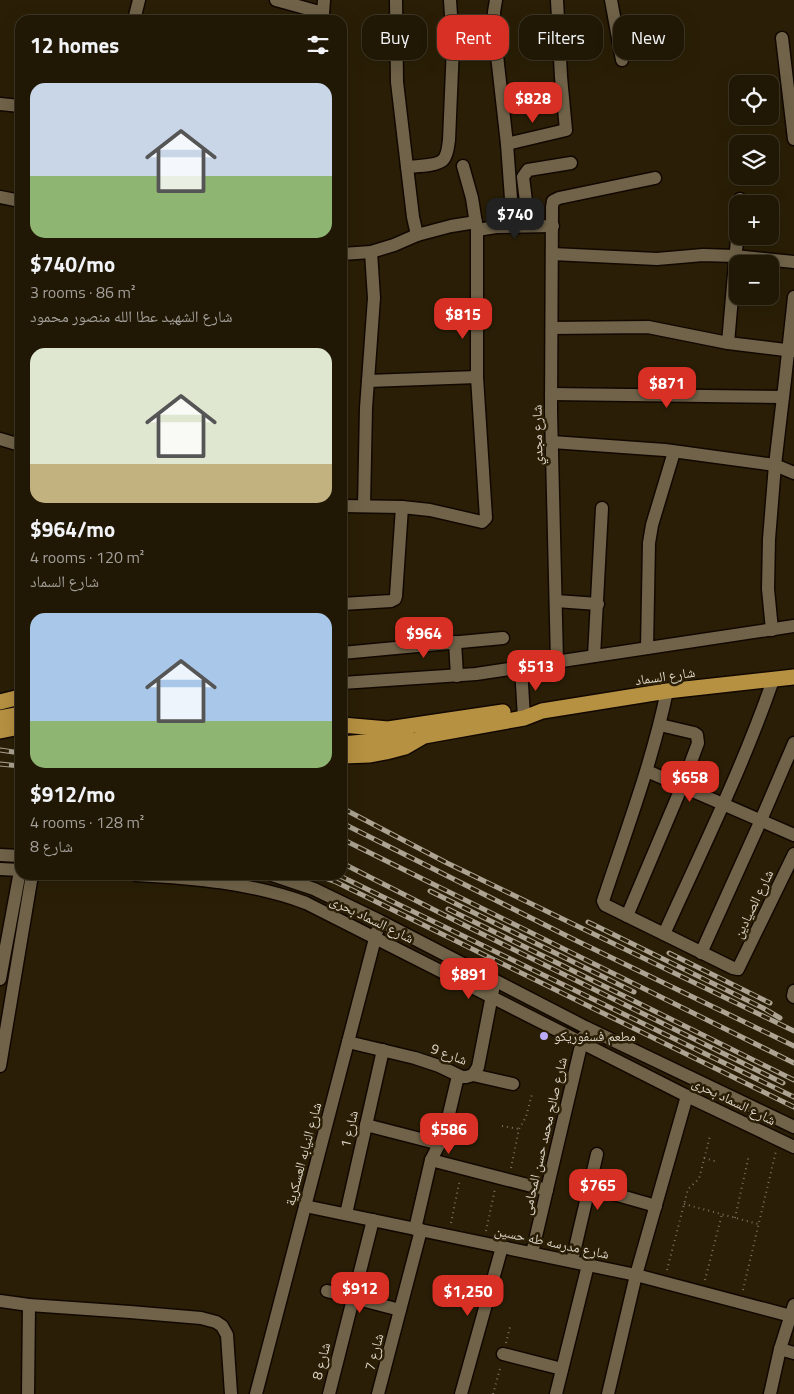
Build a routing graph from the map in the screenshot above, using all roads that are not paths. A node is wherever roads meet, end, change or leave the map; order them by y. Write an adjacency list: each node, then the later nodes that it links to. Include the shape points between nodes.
1 (139, 0): 9 (street)
2 (276, 0): 8 (street)
3 (396, 0): 18 (street, via 397,82)
4 (450, 0): 18 (street, via 453,46 447,151 441,162)
5 (496, 0): 15 (street, via 494,29)
6 (557, 0): 15 (street, via 566,130)
7 (611, 0): 10 (street)
8 (323, 11)
9 (135, 15)
10 (614, 15)
11 (782, 38): 14 (street)
12 (0, 104): 13 (street)
13 (15, 106)
14 (793, 132)
15 (507, 144): 23 (street)
16 (571, 163): 24 (street, via 528,170 523,177)
17 (463, 166): 22 (street)
18 (407, 167): 26 (street)
19 (655, 178): 25 (street, شارع مجدي, via 553,201)
20 (0, 197): 21 (street)
21 (15, 200)
22 (476, 226): 23 (street); 26 (street, via 451,226); 38 (street)
23 (513, 226): 24 (street)
24 (529, 226): 25 (street)
25 (552, 226): 29 (street, شارع مجدي)
26 (417, 235): 27 (street)
27 (371, 252): 28 (street); 39 (street, via 374,298)
28 (347, 254)
29 (552, 254): 30 (street, via 657,259); 35 (street, شارع مجدي)
30 (729, 256)
31 (779, 260): 32 (street)
32 (794, 262)
33 (794, 297): 37 (street)
34 (731, 305): 36 (street)
35 (552, 328): 36 (street, via 648,327); 40 (street, شارع مجدي)
36 (728, 343): 37 (street)
37 (791, 351): 41 (street)
38 (477, 377): 39 (street); 50 (street, via 485,520)
39 (368, 381): 49 (street)
40 (551, 394): 41 (street); 43 (street, شارع مجدي)
41 (783, 397): 46 (street)
42 (0, 439): 44 (street)
43 (552, 442): 45 (street); 52 (street, شارع مجدي)
44 (15, 444)
45 (674, 452): 46 (street); 59 (street, via 649,543)
46 (775, 465): 47 (street); 56 (street, via 768,561)
47 (794, 473)
48 (347, 506): 49 (street)
49 (364, 506): 50 (street)
50 (402, 507): 53 (street, via 395,599)
51 (602, 508): 54 (street)
52 (556, 601): 54 (street); 62 (street, شارع مجدي)
53 (347, 604)
54 (598, 604): 61 (street)
55 (794, 626): 56 (street)
56 (772, 630): 59 (street)
57 (503, 638): 58 (street)
58 (455, 642): 60 (street); 64 (street)
59 (647, 648): 61 (street)
60 (347, 653)
61 (594, 656): 62 (street)
62 (557, 661): 63 (street)
63 (521, 668): 64 (street); 73 (street)
64 (457, 676): 67 (street)
65 (794, 677): 66 (highway, شارع السماد)
66 (773, 680): 68 (highway, شارع السماد); 88 (street)
67 (347, 683)
68 (667, 690): 73 (highway, شارع السماد); 77 (street)
69 (15, 698): 70 (highway)
70 (0, 702)
71 (15, 705): 72 (highway)
72 (0, 708)
73 (523, 713): 79 (highway, شارع السماد); 82 (highway, شارع السماد)
74 (15, 715): 75 (highway)
75 (0, 718)
76 (347, 725): 79 (highway, شارع السماد)
77 (660, 725): 86 (street); 87 (street, via 697,735 698,743)
78 (15, 728): 80 (highway)
79 (388, 729): 81 (highway)
80 (0, 731)
81 (347, 733)
82 (424, 736): 84 (highway); 85 (highway, شارع السماد, via 386,752)
83 (794, 743): 89 (street)
84 (347, 744)
85 (347, 756)
86 (647, 771): 87 (street); 100 (street, via 603,901)
87 (682, 786): 88 (street); 100 (street)
88 (724, 804): 89 (street); 102 (street)
89 (761, 820): 90 (street); 104 (street)
90 (794, 835)
91 (794, 854): 104 (street, شارع الصيادين, via 738,969)
92 (0, 855): 93 (street)
93 (15, 856)
94 (0, 869): 95 (street)
95 (15, 870)
96 (18, 880): 105 (street)
97 (31, 880): 108 (street)
98 (246, 880): 103 (street, شارع السماد بحرى)
99 (287, 880): 101 (street, شارع السماد بحرى, via 314,889)
100 (627, 916): 102 (street)
101 (380, 921): 103 (street, شارع النيابه العسكرية); 106 (street, شارع السماد بحرى)
102 (664, 934): 104 (street)
103 (375, 937): 107 (street, شارع السماد بحرى); 110 (street, شارع النيابه العسكرية)
104 (701, 953)
105 (0, 979)
106 (496, 980): 107 (street, شارع 9); 109 (street, شارع السماد بحرى)
107 (492, 996): 111 (street, شارع السماد بحرى); 114 (street, شارع 9, via 478,1067)
108 (3, 1025): 113 (street)
109 (585, 1026): 111 (street, شارع صالح محمد حسن المحامى); 119 (street, شارع السماد بحرى)
110 (348, 1042): 112 (street, شارع 9); 126 (street, شارع النيابه العسكرية)
111 (581, 1043): 117 (street, شارع السماد بحرى); 125 (street, شارع صالح محمد حسن المحامى)
112 (382, 1050): 115 (street, شارع 9, via 416,1058); 118 (street, شارع 1)
113 (0, 1066)
114 (473, 1075): 115 (street, شارع 9); 116 (street)
115 (458, 1076): 120 (street, شارع 7)
116 (513, 1084)
117 (687, 1096): 121 (street, شارع السماد بحرى); 127 (street)
118 (366, 1125): 120 (street); 128 (street, شارع 1)
119 (794, 1127)
120 (440, 1144): 123 (street, شارع 7)
121 (794, 1147)
122 (597, 1154): 124 (street)
123 (431, 1160): 125 (street); 130 (street, شارع 7)
124 (589, 1187): 127 (street); 133 (street)
125 (547, 1190): 132 (street, شارع صالح محمد حسن المحامى)
126 (305, 1206): 128 (street, شارع مدرسه طه حسين); 148 (street, شارع النيابه العسكرية)
127 (656, 1206): 135 (street)
128 (346, 1214): 129 (street, شارع مدرسه طه حسين)
129 (373, 1220): 130 (street, شارع مدرسه طه حسين); 137 (street, شارع 8)
130 (418, 1229): 131 (street, شارع مدرسه طه حسين); 140 (street, شارع 7)
131 (502, 1247): 132 (street, شارع مدرسه طه حسين); 151 (street)
132 (532, 1253): 133 (street, شارع مدرسه طه حسين)
133 (572, 1262): 134 (street, شارع مدرسه طه حسين)
134 (588, 1265): 135 (street, شارع مدرسه طه حسين); 145 (street)
135 (636, 1275): 141 (street, شارع مدرسه طه حسين, via 740,1302); 153 (street)
136 (327, 1291): 137 (street)
137 (353, 1298): 140 (street); 149 (street, شارع 8)
138 (0, 1301): 139 (street)
139 (28, 1306): 146 (street); 147 (street, via 201,1318 216,1322 227,1335)
140 (400, 1310): 150 (street, شارع 7)
141 (792, 1310): 142 (street)
142 (780, 1349): 143 (street); 154 (street)
143 (794, 1353)
144 (503, 1354): 145 (street)
145 (562, 1369): 152 (street)
146 (28, 1394)
147 (231, 1394)
148 (256, 1394)
149 (329, 1394)
150 (378, 1394)
151 (461, 1394)
152 (556, 1394)
153 (608, 1394)
154 (770, 1394)

